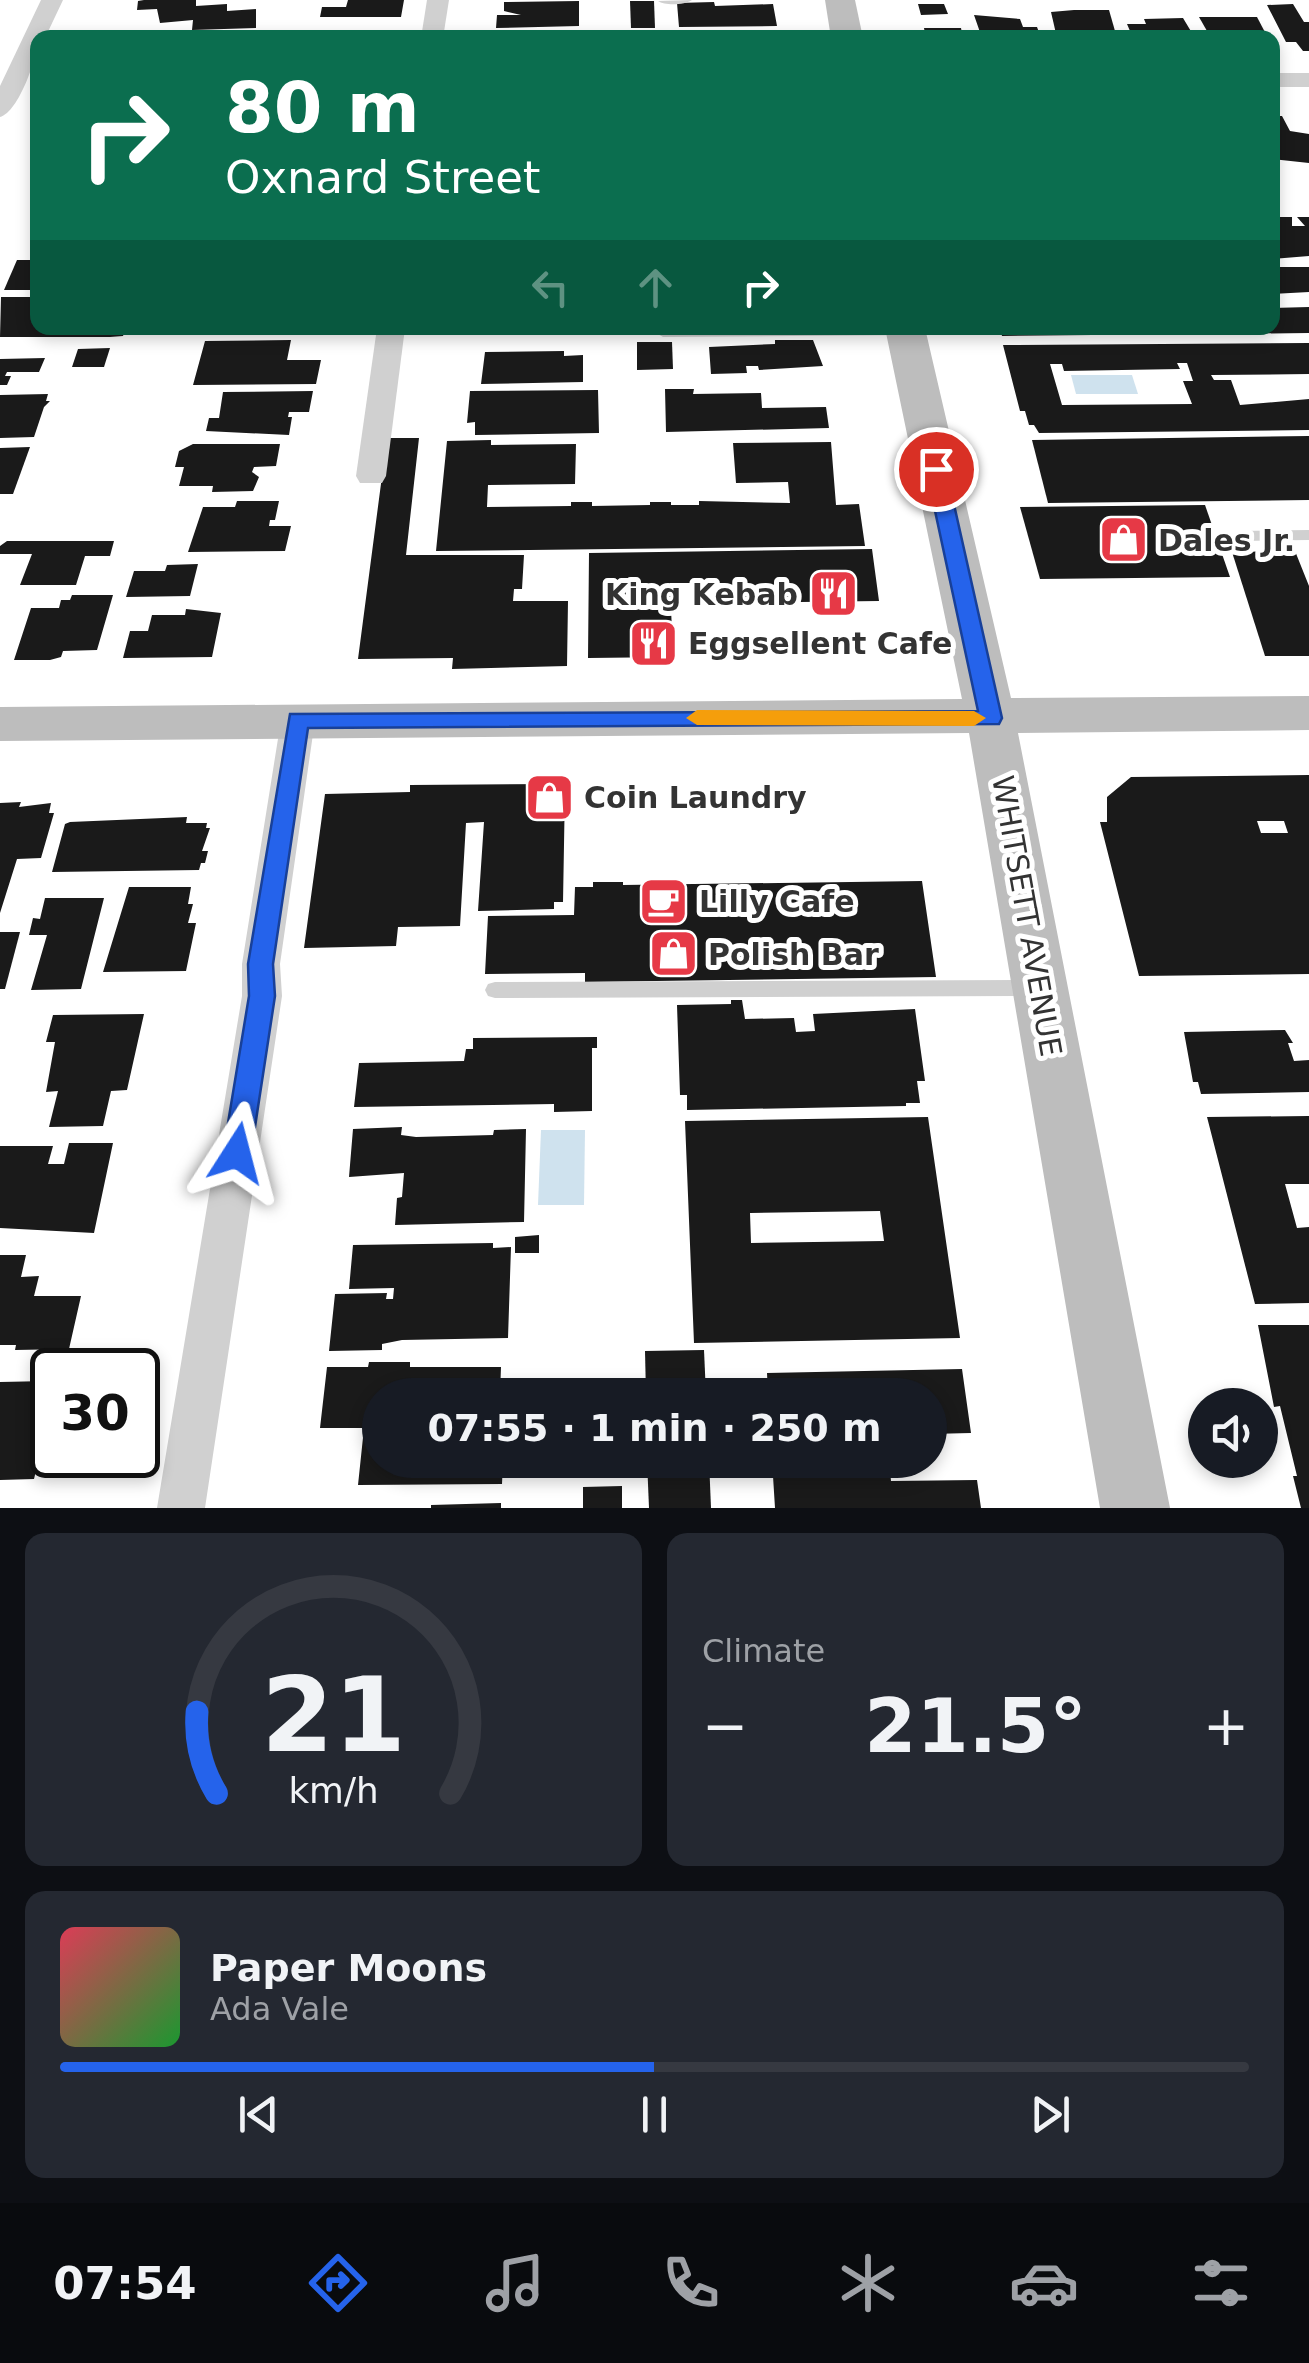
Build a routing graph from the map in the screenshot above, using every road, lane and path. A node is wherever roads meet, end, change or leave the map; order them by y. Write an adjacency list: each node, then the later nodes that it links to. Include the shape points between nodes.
1 (52, 0): 6 (street)
2 (438, 0): 7 (street)
3 (663, 0): 4 (lane)
4 (687, 0)
5 (840, 0): 8 (main road)
6 (41, 30)
7 (433, 30)
8 (846, 30)
9 (0, 45): 10 (street)
10 (30, 45)
11 (30, 56): 14 (street)
12 (1280, 80): 13 (street)
13 (1309, 80)
14 (0, 110)
15 (390, 335): 17 (street)
16 (907, 335): 21 (main road, WHITSETT AVENUE)
17 (371, 476)
18 (1309, 535): 19 (lane)
19 (1238, 536)
20 (1309, 713): 21 (main road)
21 (991, 718): 22 (main road); 24 (main road, WHITSETT AVENUE)
22 (298, 720): 23 (main road); 26 (street)
23 (0, 724)
24 (1040, 988): 25 (lane); 27 (main road, WHITSETT AVENUE)
25 (495, 990)
26 (182, 1508)
27 (1135, 1508)

